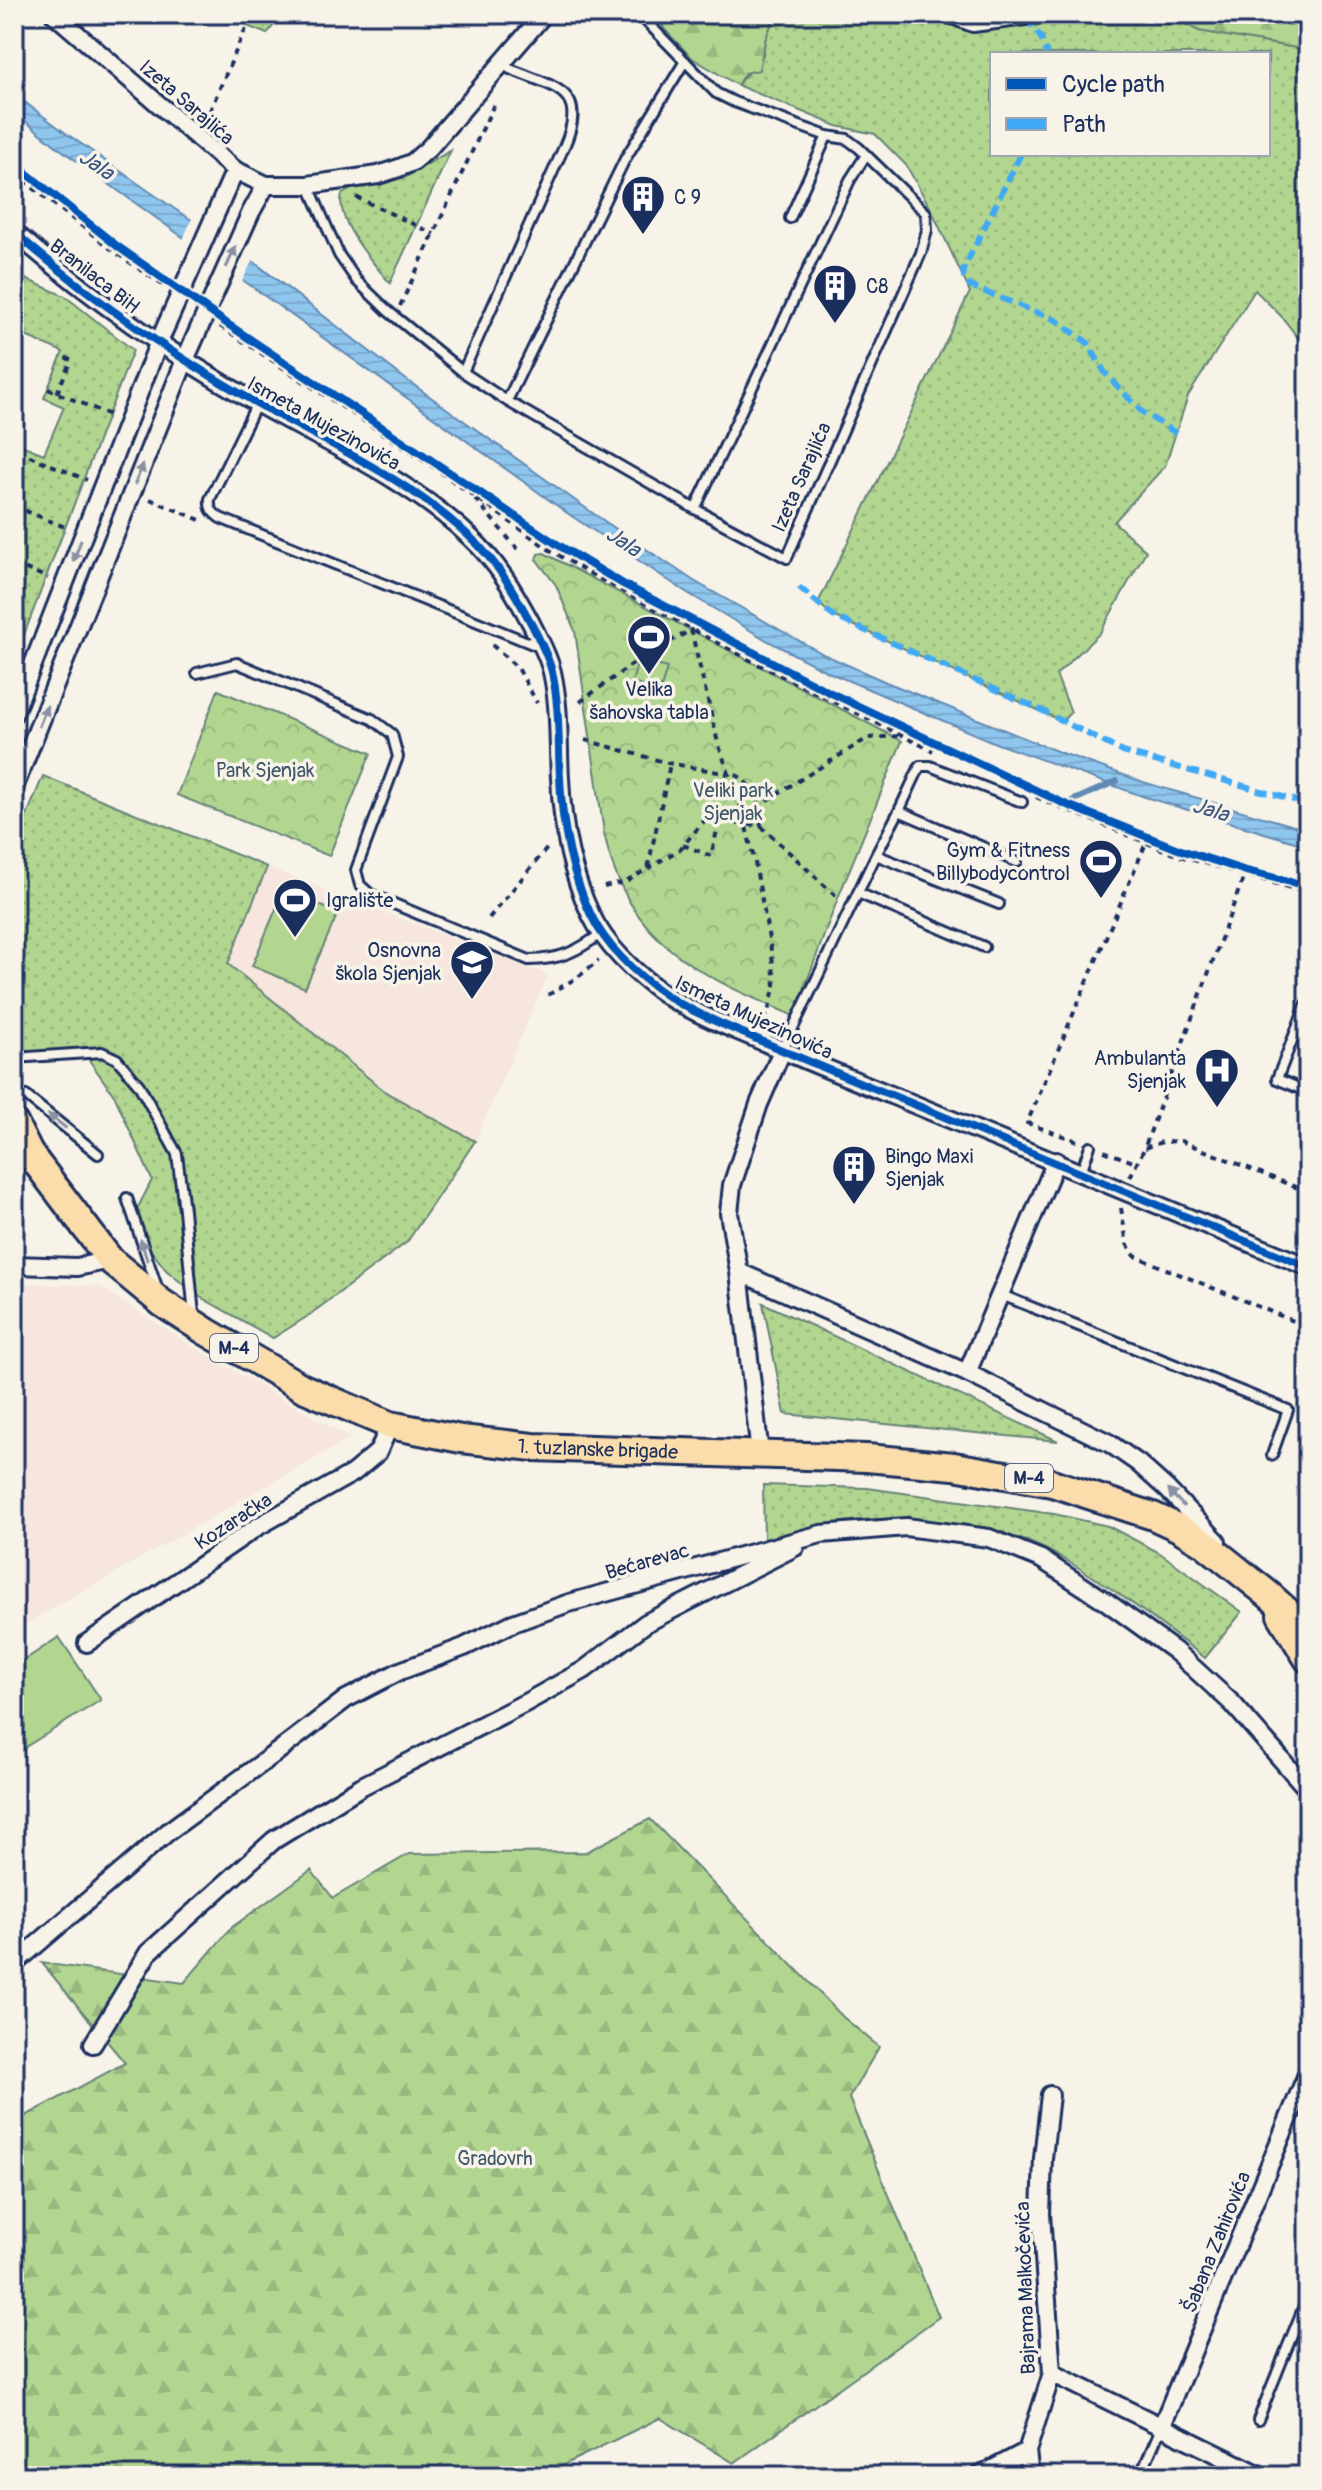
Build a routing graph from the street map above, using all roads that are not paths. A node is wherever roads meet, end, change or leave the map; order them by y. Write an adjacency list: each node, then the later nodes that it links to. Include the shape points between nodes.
1 (54, 14): 10 (street, Izeta Sarajlića)
2 (544, 14): 11 (street, Izeta Sarajlića, via 413,162 378,175)
3 (639, 14): 6 (lane, Izeta Sarajlića)
4 (950, 14): 5 (street, via 973,23)
5 (1041, 14)
6 (685, 61): 8 (lane, Izeta Sarajlića, via 724,97); 18 (lane, via 625,159)
7 (510, 69): 17 (lane, via 569,98 573,121)
8 (827, 136): 9 (lane, Izeta Sarajlića, via 847,139); 13 (lane)
9 (866, 155): 20 (lane); 20 (lane, Izeta Sarajlića, via 926,213 926,239 787,558)
10 (235, 170): 12 (street, Izeta Sarajlića); 15 (street)
11 (317, 184): 12 (street, Izeta Sarajlića); 17 (lane, Izeta Sarajlića, via 339,255 357,281)
12 (266, 185): 16 (street, one-way to 12)
13 (790, 218)
14 (14, 232): 15 (street, Branilaca BiH, via 69,280)
15 (158, 344): 16 (street, Branilaca BiH); 23 (street, one-way to 23)
16 (185, 360): 19 (street, Ismeta Mujezinovića); 24 (street, one-way to 16)
17 (463, 372): 18 (lane, Izeta Sarajlića)
18 (507, 401): 20 (lane, Izeta Sarajlića)
19 (257, 403): 21 (street, Ismeta Mujezinovića, via 418,494 471,537 508,579); 21 (lane, via 210,499 213,513)
20 (695, 509)
21 (544, 649): 31 (street, Ismeta Mujezinovića, via 557,704 566,837 591,916)
22 (197, 673): 31 (lane, via 237,663 372,719 392,734 398,757 356,870 360,885 370,894 529,960 560,957)
23 (14, 713)
24 (14, 788)
25 (1025, 793): 26 (lane, via 920,766)
26 (899, 811): 27 (lane); 28 (lane)
27 (876, 855): 29 (lane); 30 (lane)
28 (1017, 862)
29 (858, 893): 32 (lane); 34 (lane)
30 (999, 904)
31 (602, 933): 34 (street, Ismeta Mujezinovića, via 624,961 674,1000)
32 (984, 947)
33 (1308, 1000): 36 (lane, via 1277,1079)
34 (782, 1051): 41 (street, Ismeta Mujezinovića); 47 (street, Ismeta Mujezinovića, via 732,1185 729,1213)
35 (14, 1058): 50 (lane, via 102,1052 117,1059 139,1085 177,1154)
36 (1308, 1092)
37 (14, 1093): 40 (lane, one-way to 37, via 26,1096)
38 (14, 1123): 44 (main road, 1. tuzlanske brigade / M-4, via 29,1153)
39 (1090, 1146): 42 (lane)
40 (98, 1154)
41 (1056, 1161): 42 (street, Ismeta Mujezinovića); 48 (street)
42 (1081, 1172): 46 (street, Ismeta Mujezinovića)
43 (127, 1198): 49 (lane, one-way to 43)
44 (110, 1260): 45 (street, via 77,1267); 49 (main road, 1. tuzlanske brigade / M-4)
45 (14, 1265)
46 (1308, 1267)
47 (739, 1272): 51 (street); 53 (street, Ismeta Mujezinovića)
48 (999, 1294): 51 (street); 54 (lane, via 1288,1410)
49 (162, 1303): 50 (main road, 1. tuzlanske brigade / M-4)
50 (196, 1325): 52 (main road, 1. tuzlanske brigade / M-4, via 303,1388)
51 (967, 1373): 56 (street, one-way to 51, via 1138,1463 1109,1443)
52 (390, 1425): 53 (main road, 1. tuzlanske brigade / M-4, via 533,1447); 58 (street, Kozaračka, via 378,1452 353,1473 257,1527)
53 (760, 1454): 56 (main road, 1. tuzlanske brigade / M-4, via 954,1466 1052,1483 1179,1528)
54 (1272, 1455)
55 (821, 1534): 60 (street, Bećarevac, via 906,1527 989,1538 1041,1559 1175,1651 1233,1704); 61 (street, Bećarevac, via 569,1603 400,1671 346,1699 169,1831); 62 (street, via 646,1623 584,1670 362,1786 274,1840 148,1953)
56 (1269, 1595): 57 (main road, 1. tuzlanske brigade / M-4); 59 (main road, 1. tuzlanske brigade / M-4)
57 (1308, 1630)
58 (87, 1643)
59 (1308, 1659)
60 (1308, 1790)
61 (14, 1964)
62 (93, 2044)
63 (1308, 2072): 68 (street, Šabana Zahirovića)
64 (1050, 2095): 66 (street, Bajrama Malkočevića, via 1041,2214)
65 (1308, 2296): 67 (lane)
66 (1052, 2373): 68 (street); 69 (street, Bajrama Malkočevića)
67 (1258, 2420)
68 (1161, 2428): 72 (lane); 73 (street)
69 (1027, 2451): 70 (street); 71 (street, Bajrama Malkočevića)
70 (979, 2476)
71 (1030, 2476)
72 (1140, 2476)
73 (1262, 2476)

